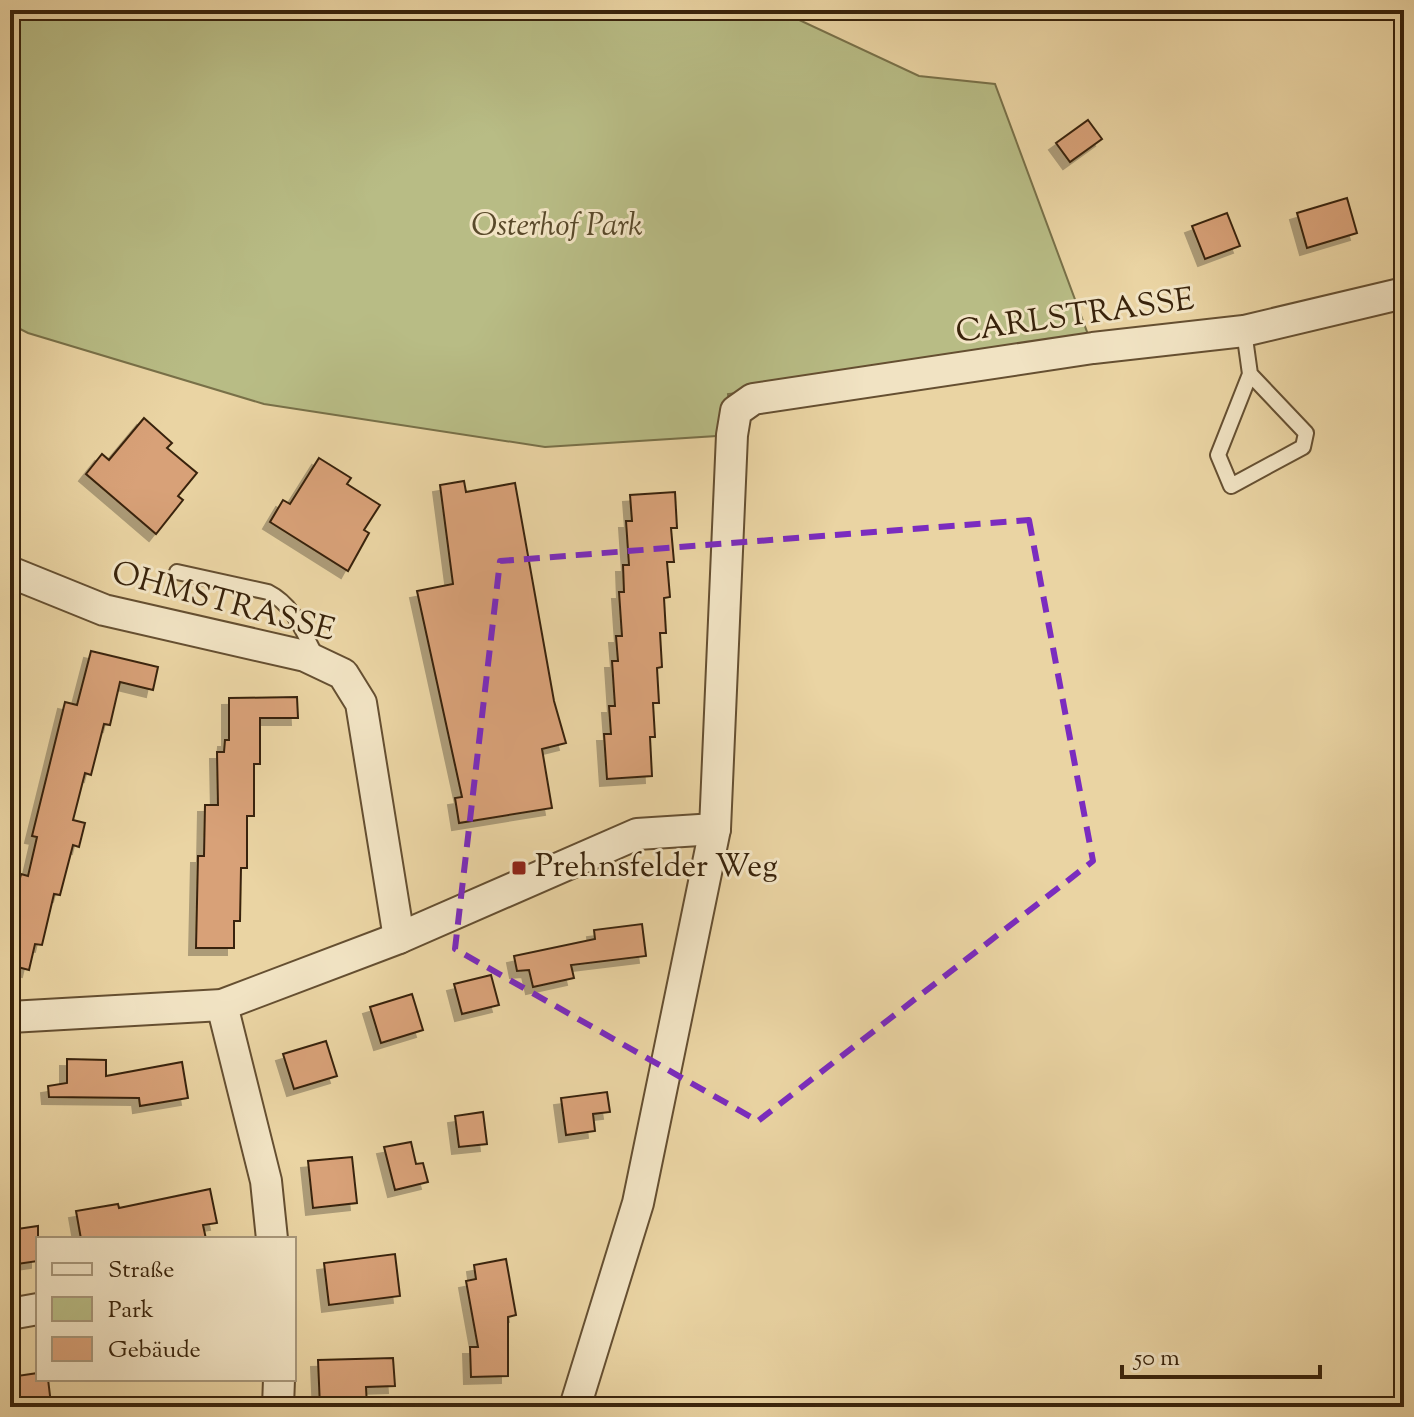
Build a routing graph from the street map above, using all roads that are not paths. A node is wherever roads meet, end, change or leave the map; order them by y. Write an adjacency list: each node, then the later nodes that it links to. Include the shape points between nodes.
1 (1404, 293): 2 (street, CARLSTRASSE)
2 (1244, 331): 3 (lane); 7 (street, CARLSTRASSE, via 753,399 736,411)
3 (1250, 374): 3 (lane, via 1218,455 1231,486 1303,447 1306,433)
4 (10, 572): 6 (street, OHMSTRASSE, via 104,610)
5 (177, 572): 6 (lane, via 281,598)
6 (320, 663): 8 (street, OHMSTRASSE, via 343,674 361,703)
7 (715, 829): 8 (street, via 637,834); 16 (street, via 638,1203)
8 (399, 938): 9 (street)
9 (222, 1005): 10 (street); 11 (street, via 266,1181)
10 (10, 1017)
11 (272, 1237)
12 (36, 1309): 13 (street)
13 (10, 1314)
14 (279, 1381): 15 (street)
15 (278, 1407)
16 (575, 1407)

